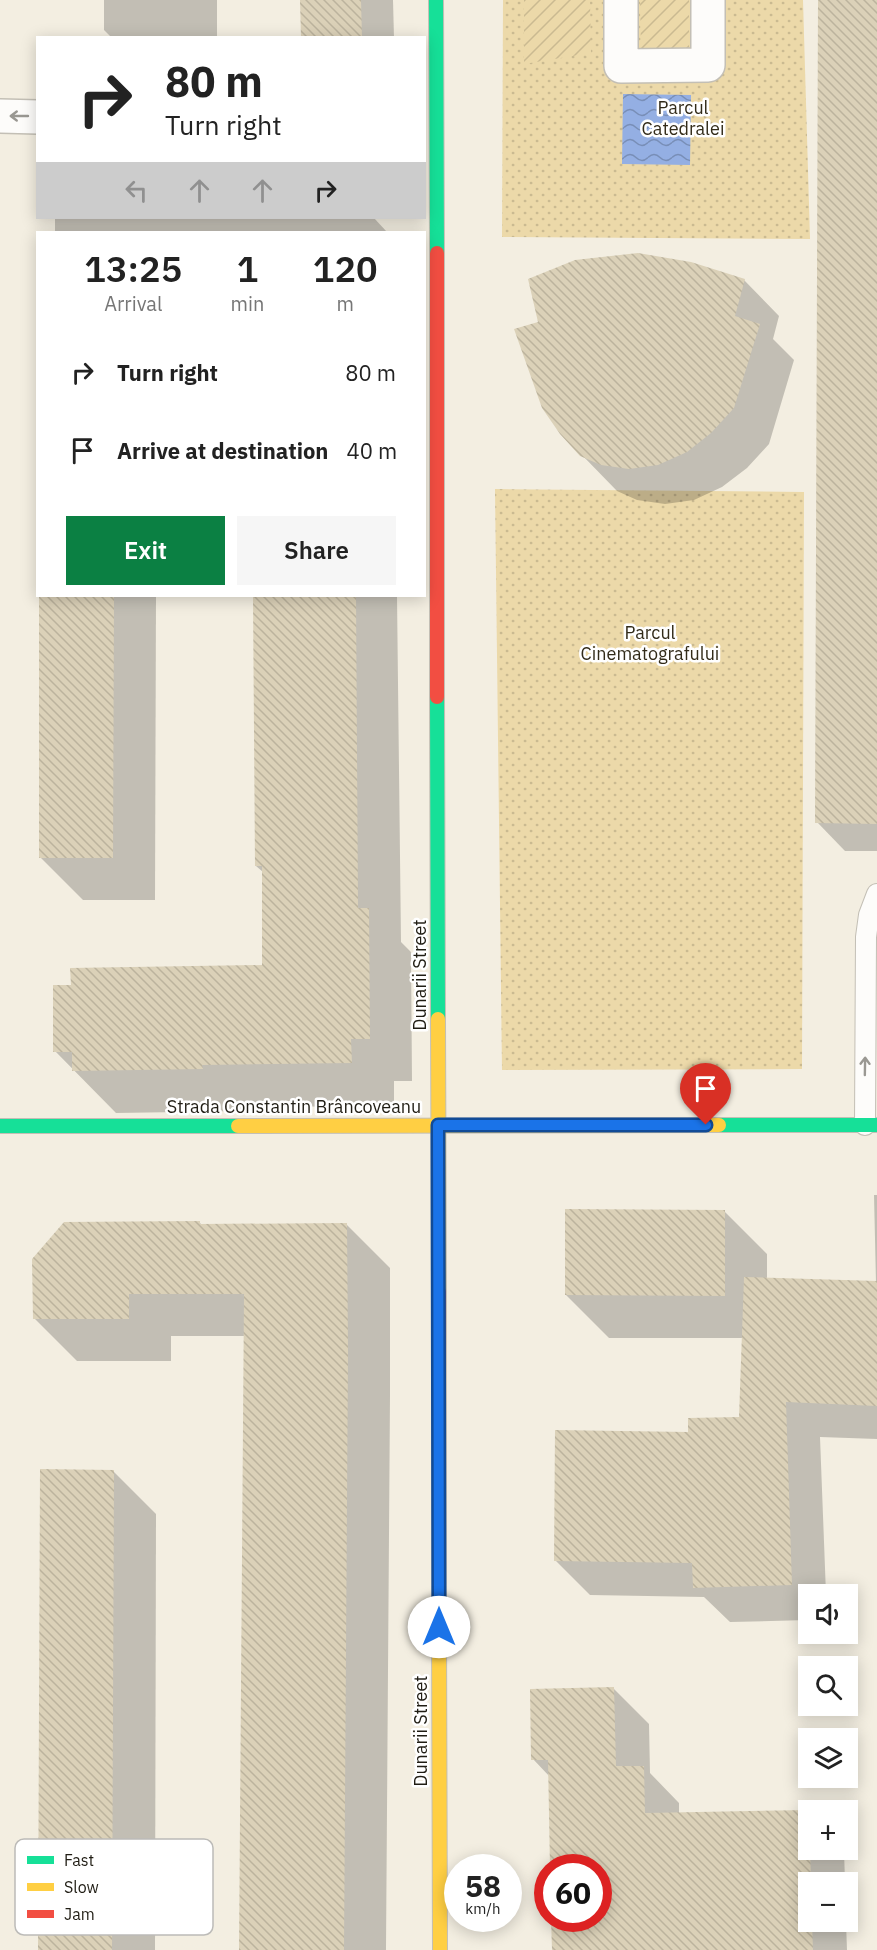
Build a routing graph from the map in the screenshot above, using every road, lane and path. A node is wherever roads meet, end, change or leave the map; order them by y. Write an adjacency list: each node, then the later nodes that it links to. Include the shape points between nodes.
1 (436, 0): 6 (main road, Dunarii Street)
2 (621, 0): 3 (street, via 621,66 708,65)
3 (708, 0)
4 (0, 116): 5 (street, one-way to 4)
5 (36, 117)
6 (430, 119): 8 (main road, Dunarii Street)
7 (877, 894): 9 (lane, one-way to 7, via 866,937)
8 (438, 1125): 9 (main road, Strada Constantin Brâncoveanu); 10 (main road, Strada Constantin Brâncoveanu); 11 (main road, Dunarii Street)
9 (871, 1125)
10 (0, 1126)
11 (440, 1950)

